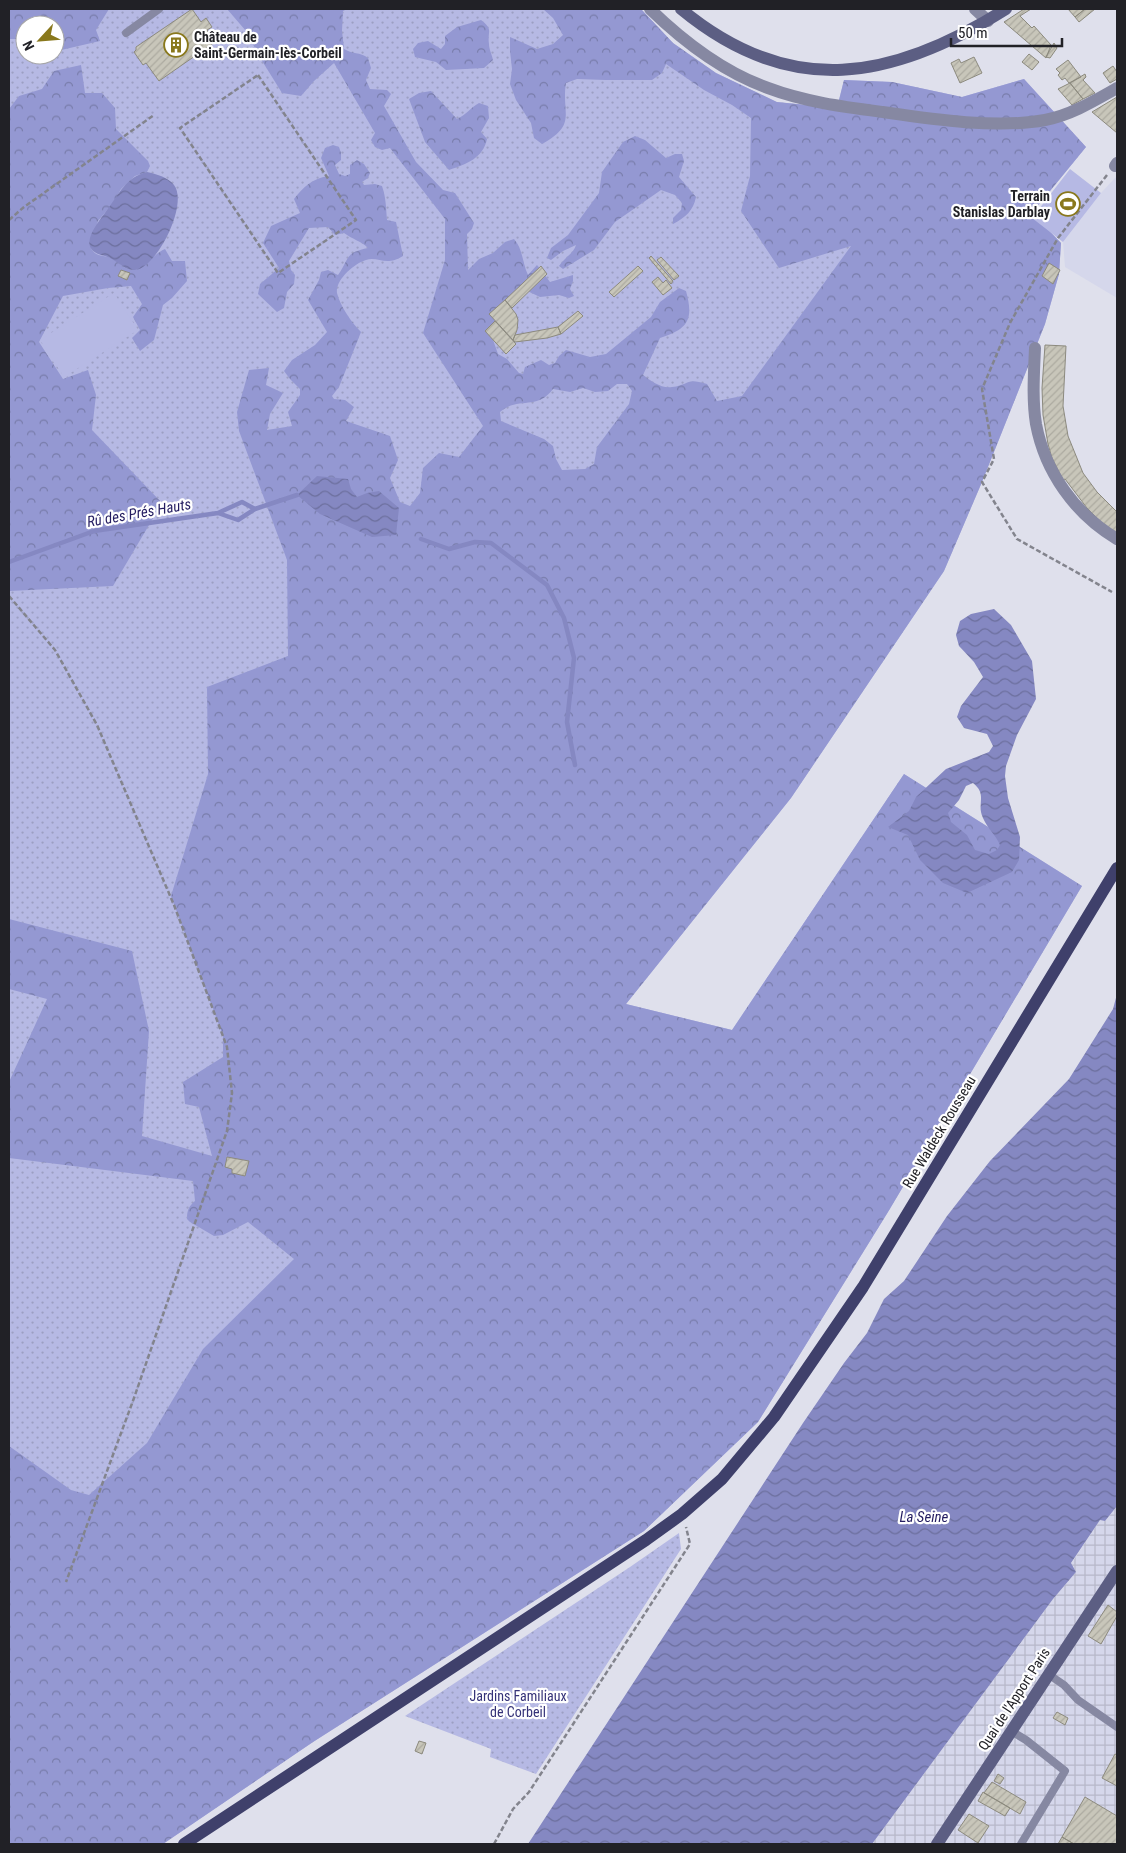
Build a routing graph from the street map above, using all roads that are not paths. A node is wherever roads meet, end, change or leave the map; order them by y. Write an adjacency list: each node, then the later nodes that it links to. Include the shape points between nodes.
1 (159, 9): 7 (lane)
2 (650, 9): 8 (street, via 673,32 734,73 768,88 817,101 909,116 1024,123 1052,119 1074,111)
3 (681, 9): 6 (main road, via 718,37 750,54 802,68 835,70 896,62 951,40)
4 (975, 9): 6 (street)
5 (1006, 9): 6 (main road)
6 (988, 20)
7 (126, 33)
8 (1117, 88)
9 (1035, 348): 10 (street, via 1036,425 1047,460 1064,492 1085,516)
10 (1117, 539)
11 (1117, 868): 16 (main road, Rue Waldeck Rousseau, via 863,1287 780,1408 727,1473 682,1514 646,1540)
12 (1117, 1571): 13 (main road, Quai de l'Apport Paris)
13 (1048, 1674): 14 (lane, via 1084,1705); 15 (main road, Quai de l'Apport Paris)
14 (1117, 1727)
15 (1011, 1731): 17 (main road, Quai de l'Apport Paris); 18 (lane, via 1065,1771)
16 (184, 1844)
17 (937, 1844)
18 (1021, 1844)

